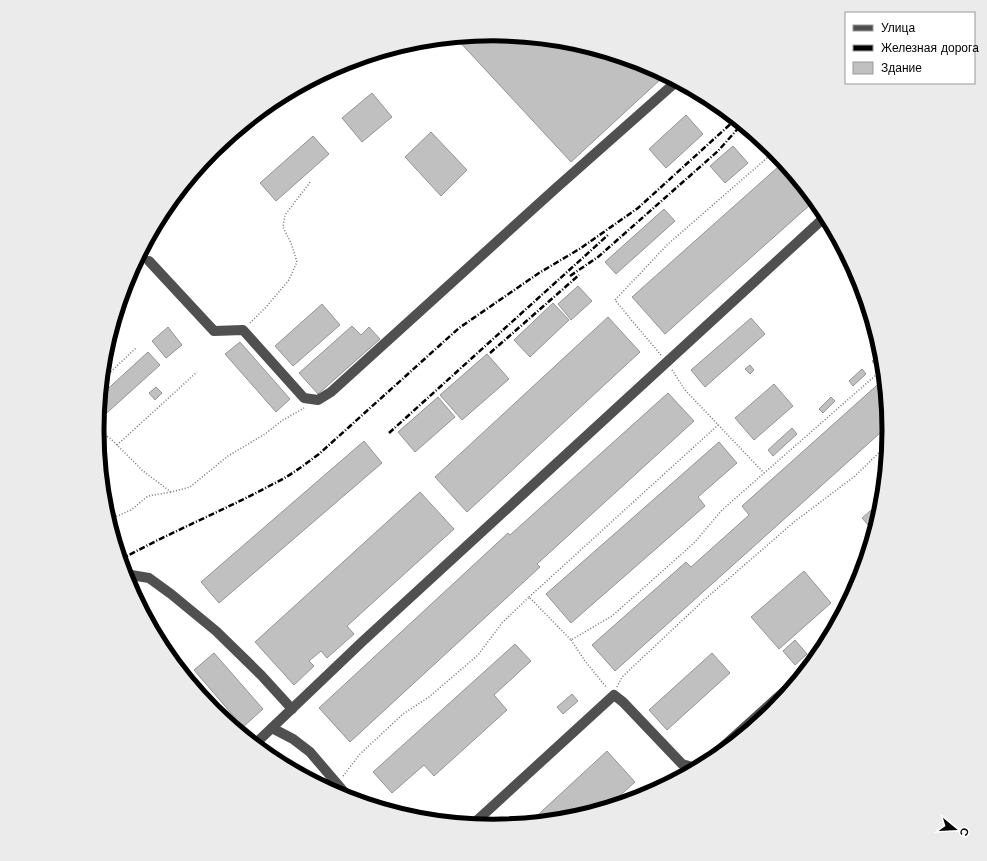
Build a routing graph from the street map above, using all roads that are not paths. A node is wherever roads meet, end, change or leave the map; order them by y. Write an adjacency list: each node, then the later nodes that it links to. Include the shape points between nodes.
1 (673, 85): 3 (lane, via 554,189 343,382 318,400 304,398 243,330 214,331)
2 (821, 220): 6 (lane)
3 (149, 261)
4 (132, 575): 6 (lane, via 149,578 216,631)
5 (772, 702): 9 (lane)
6 (292, 709): 7 (lane)
7 (272, 728): 8 (lane); 13 (lane, via 310,752)
8 (258, 741)
9 (729, 741)
10 (682, 764): 11 (lane); 12 (lane); 14 (lane, via 614,694)
11 (690, 766)
12 (686, 769)
13 (342, 789)
14 (478, 819)

